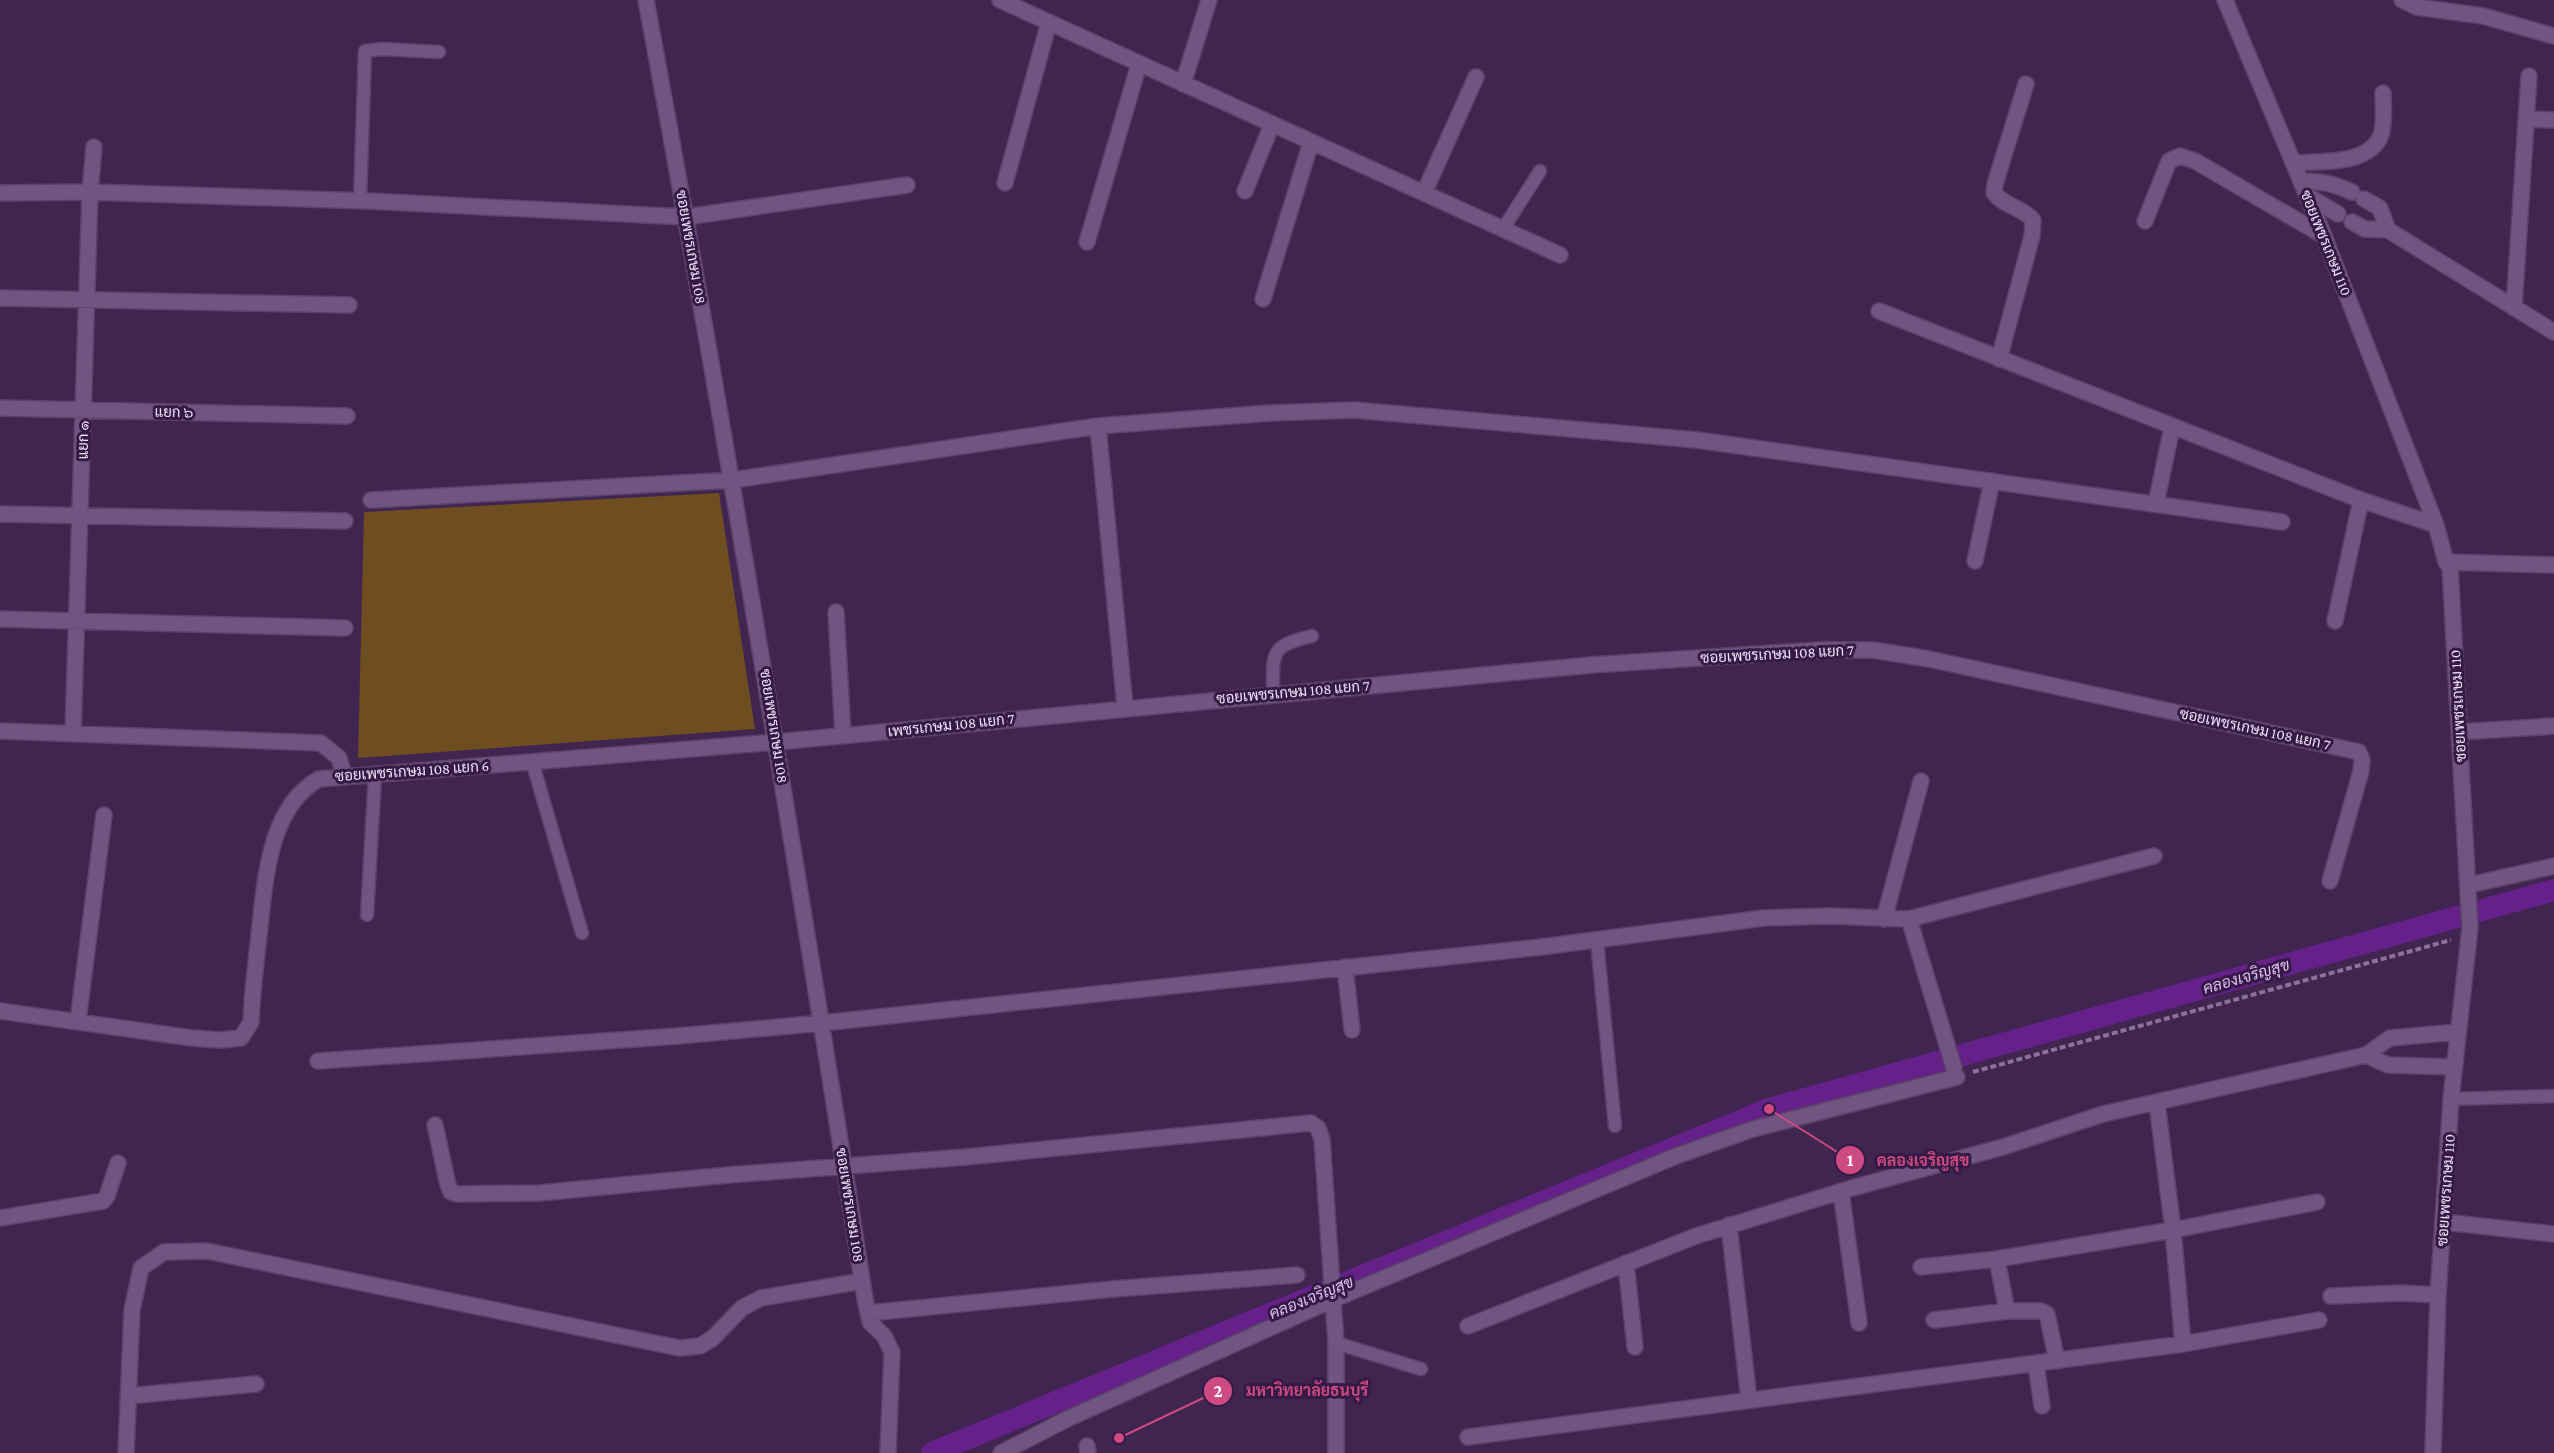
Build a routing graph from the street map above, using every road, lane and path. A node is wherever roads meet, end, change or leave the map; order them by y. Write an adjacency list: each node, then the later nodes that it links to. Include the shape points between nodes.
1 (646, 0): 31 (street, ซอยเพชรเกษม 108)
2 (1000, 0): 6 (street)
3 (1209, 0): 12 (street)
4 (2224, 0): 20 (street, ซอยเพชรเกษม 110)
5 (2402, 0): 7 (street, via 2417,7 2483,16)
6 (1049, 22): 9 (street); 22 (street)
7 (2554, 36)
8 (439, 52): 29 (lane, via 365,51)
9 (1139, 63): 12 (street); 37 (street)
10 (2529, 76): 15 (street)
11 (1476, 77): 28 (street)
12 (1183, 84): 17 (street)
13 (2026, 84): 46 (street, via 1994,193 2000,201 2025,211 2033,220)
14 (2383, 93): 20 (street, via 2378,142 2352,158)
15 (2528, 119): 16 (street); 43 (street)
16 (2554, 120)
17 (1272, 124): 18 (street); 25 (street)
18 (1311, 142): 28 (street); 41 (street)
19 (94, 147): 26 (street, แยก ๑)
20 (2293, 162): 24 (street, ซอยเพชรเกษม 110)
21 (1540, 171): 34 (lane)
22 (1005, 183)
23 (907, 185): 31 (street)
24 (2304, 189): 30 (street); 35 (street, via 2318,180 2358,196 2380,208); 36 (street, ซอยเพชรเกษม 110)
25 (1245, 191)
26 (90, 192): 27 (street); 29 (street); 40 (street, แยก ๑)
27 (0, 193)
28 (1424, 193): 34 (street)
29 (360, 200): 31 (street)
30 (2338, 214)
31 (686, 218): 52 (street, ซอยเพชรเกษม 108)
32 (2145, 221): 36 (street, via 2169,161 2180,156)
33 (2352, 222): 35 (street, via 2365,230)
34 (1503, 229): 38 (street)
35 (2388, 230): 43 (street)
36 (2324, 236): 61 (street, ซอยเพชรเกษม 110)
37 (1087, 242)
38 (1560, 255)
39 (0, 298): 40 (street)
40 (88, 299): 42 (street); 48 (street, แยก ๑)
41 (1263, 299)
42 (349, 305)
43 (2514, 308): 45 (street)
44 (1879, 311): 46 (street)
45 (2554, 332)
46 (1999, 359): 51 (street)
47 (0, 408): 48 (street, แยก ๖)
48 (83, 410): 49 (street, แยก ๖); 58 (street, แยก ๑)
49 (347, 416)
50 (1098, 426): 52 (street); 53 (street, via 1270,412 1354,410 1697,440); 72 (street)
51 (2172, 427): 55 (street); 56 (street)
52 (733, 480): 54 (street); 78 (street, ซอยเพชรเกษม 108)
53 (1992, 481): 56 (street); 62 (street)
54 (371, 500)
55 (2361, 500): 61 (street); 67 (street)
56 (2156, 504): 60 (street)
57 (0, 514): 58 (street)
58 (81, 516): 59 (street); 68 (street, แยก ๑)
59 (345, 521)
60 (2282, 522)
61 (2436, 525): 63 (street, ซอยเพชรเกษม 110)
62 (1975, 561)
63 (2446, 562): 64 (street); 75 (street, ซอยเพชรเกษม 110, via 2450,567)
64 (2554, 565)
65 (836, 612): 77 (street)
66 (0, 619): 68 (street)
67 (2335, 621)
68 (77, 622): 69 (street); 76 (street, แยก ๑)
69 (345, 628)
70 (1312, 636): 71 (lane, via 1288,641 1280,647 1274,658)
71 (1273, 694): 72 (street, ซอยเพชรเกษม 108 แยก 7); 86 (street, ซอยเพชรเกษม 108 แยก 7, via 1767,652 1873,650 1929,659 2359,752 2361,771)
72 (1125, 707): 77 (street, เพชรเกษม 108 แยก 7)
73 (2554, 726): 75 (street)
74 (0, 731): 76 (street)
75 (2459, 732): 87 (street, ซอยเพชรเกษม 110)
76 (73, 733): 81 (street, via 321,743 339,758)
77 (843, 735): 78 (street, เพชรเกษม 108 แยก 7)
78 (777, 742): 79 (street, ซอยเพชรเกษม 108 แยก 6); 97 (street, ซอยเพชรเกษม 108)
79 (532, 762): 80 (street, ซอยเพชรเกษม 108 แยก 6); 92 (lane)
80 (375, 774): 81 (street, ซอยเพชรเกษม 108 แยก 6); 88 (lane)
81 (344, 775): 96 (street, ซอยเพชรเกษม 108 แยก 6, via 319,779 305,787 289,807 280,828 267,864 251,1022 241,1038 192,1038)
82 (1921, 781): 89 (street)
83 (104, 815): 96 (street)
84 (2154, 856): 90 (street)
85 (2554, 866): 87 (street)
86 (2330, 881)
87 (2469, 892): 91 (street, ซอยเพชรเกษม 110)
88 (367, 915)
89 (1884, 919): 90 (street); 93 (street, via 1764,918)
90 (1909, 919): 103 (street)
91 (2470, 932): 99 (street, ซอยเพชรเกษม 110); 103 (path)
92 (582, 933)
93 (1597, 941): 94 (street); 108 (lane)
94 (1345, 968): 97 (street); 98 (street)
95 (0, 1011): 96 (street, ซอยเพชรเกษม 108 แยก 6)
96 (78, 1021)
97 (822, 1023): 101 (street); 110 (street, ซอยเพชรเกษม 108)
98 (1352, 1030)
99 (2458, 1032): 100 (street, via 2390,1038); 102 (street, ซอยเพชรเกษม 110)
100 (2366, 1055): 102 (street, via 2388,1065); 106 (street)
101 (318, 1061)
102 (2454, 1067): 105 (street, ซอยเพชรเกษม 110)
103 (1955, 1073): 124 (street, via 1753,1129 1677,1156)
104 (2554, 1096): 105 (lane)
105 (2451, 1099): 114 (street, ซอยเพชรเกษม 110)
106 (2157, 1103): 111 (street, via 2103,1114 2004,1147); 116 (street)
107 (435, 1125): 110 (street, via 448,1185 451,1192 458,1194 539,1193)
108 (1615, 1126)
109 (118, 1163): 113 (street, via 103,1201)
110 (844, 1166): 122 (street, ซอยเพชรเกษม 108); 124 (street, via 1311,1123 1322,1139)
111 (1841, 1191): 115 (street); 130 (street)
112 (2318, 1202): 116 (street)
113 (0, 1218)
114 (2444, 1222): 117 (street); 123 (street, ซอยเพชรเกษม 110)
115 (1729, 1225): 119 (street); 140 (street)
116 (2173, 1230): 118 (street); 133 (street)
117 (2554, 1234)
118 (1997, 1259): 120 (street); 126 (street)
119 (1626, 1263): 131 (street); 134 (street)
120 (1921, 1267)
121 (1297, 1275): 127 (street, via 1113,1288)
122 (862, 1281): 127 (street, ซอยเพชรเกษม 108); 139 (street, via 761,1298 742,1308 700,1346 679,1348 207,1251 164,1252 141,1268 132,1310)
123 (2438, 1295): 125 (street); 147 (street, ซอยเพชรเกษม 110)
124 (1332, 1296): 132 (street); 145 (street)
125 (2331, 1296)
126 (2007, 1311): 128 (street); 135 (street, via 2047,1314)
127 (868, 1313): 143 (street, ซอยเพชรเกษม 108, via 870,1322 884,1336 892,1352)
128 (1934, 1320)
129 (2319, 1320): 133 (street)
130 (1859, 1323)
131 (1468, 1326)
132 (1336, 1343): 137 (lane); 146 (street)
133 (2183, 1344): 135 (street)
134 (1635, 1347)
135 (2057, 1361): 136 (street)
136 (2036, 1364): 140 (street); 141 (street)
137 (1421, 1369)
138 (256, 1384): 139 (street)
139 (128, 1396): 144 (street)
140 (1749, 1400): 142 (street)
141 (2042, 1406)
142 (1468, 1437)
143 (888, 1450)
144 (126, 1453)
145 (1001, 1453)
146 (1336, 1453)
147 (2433, 1453)

